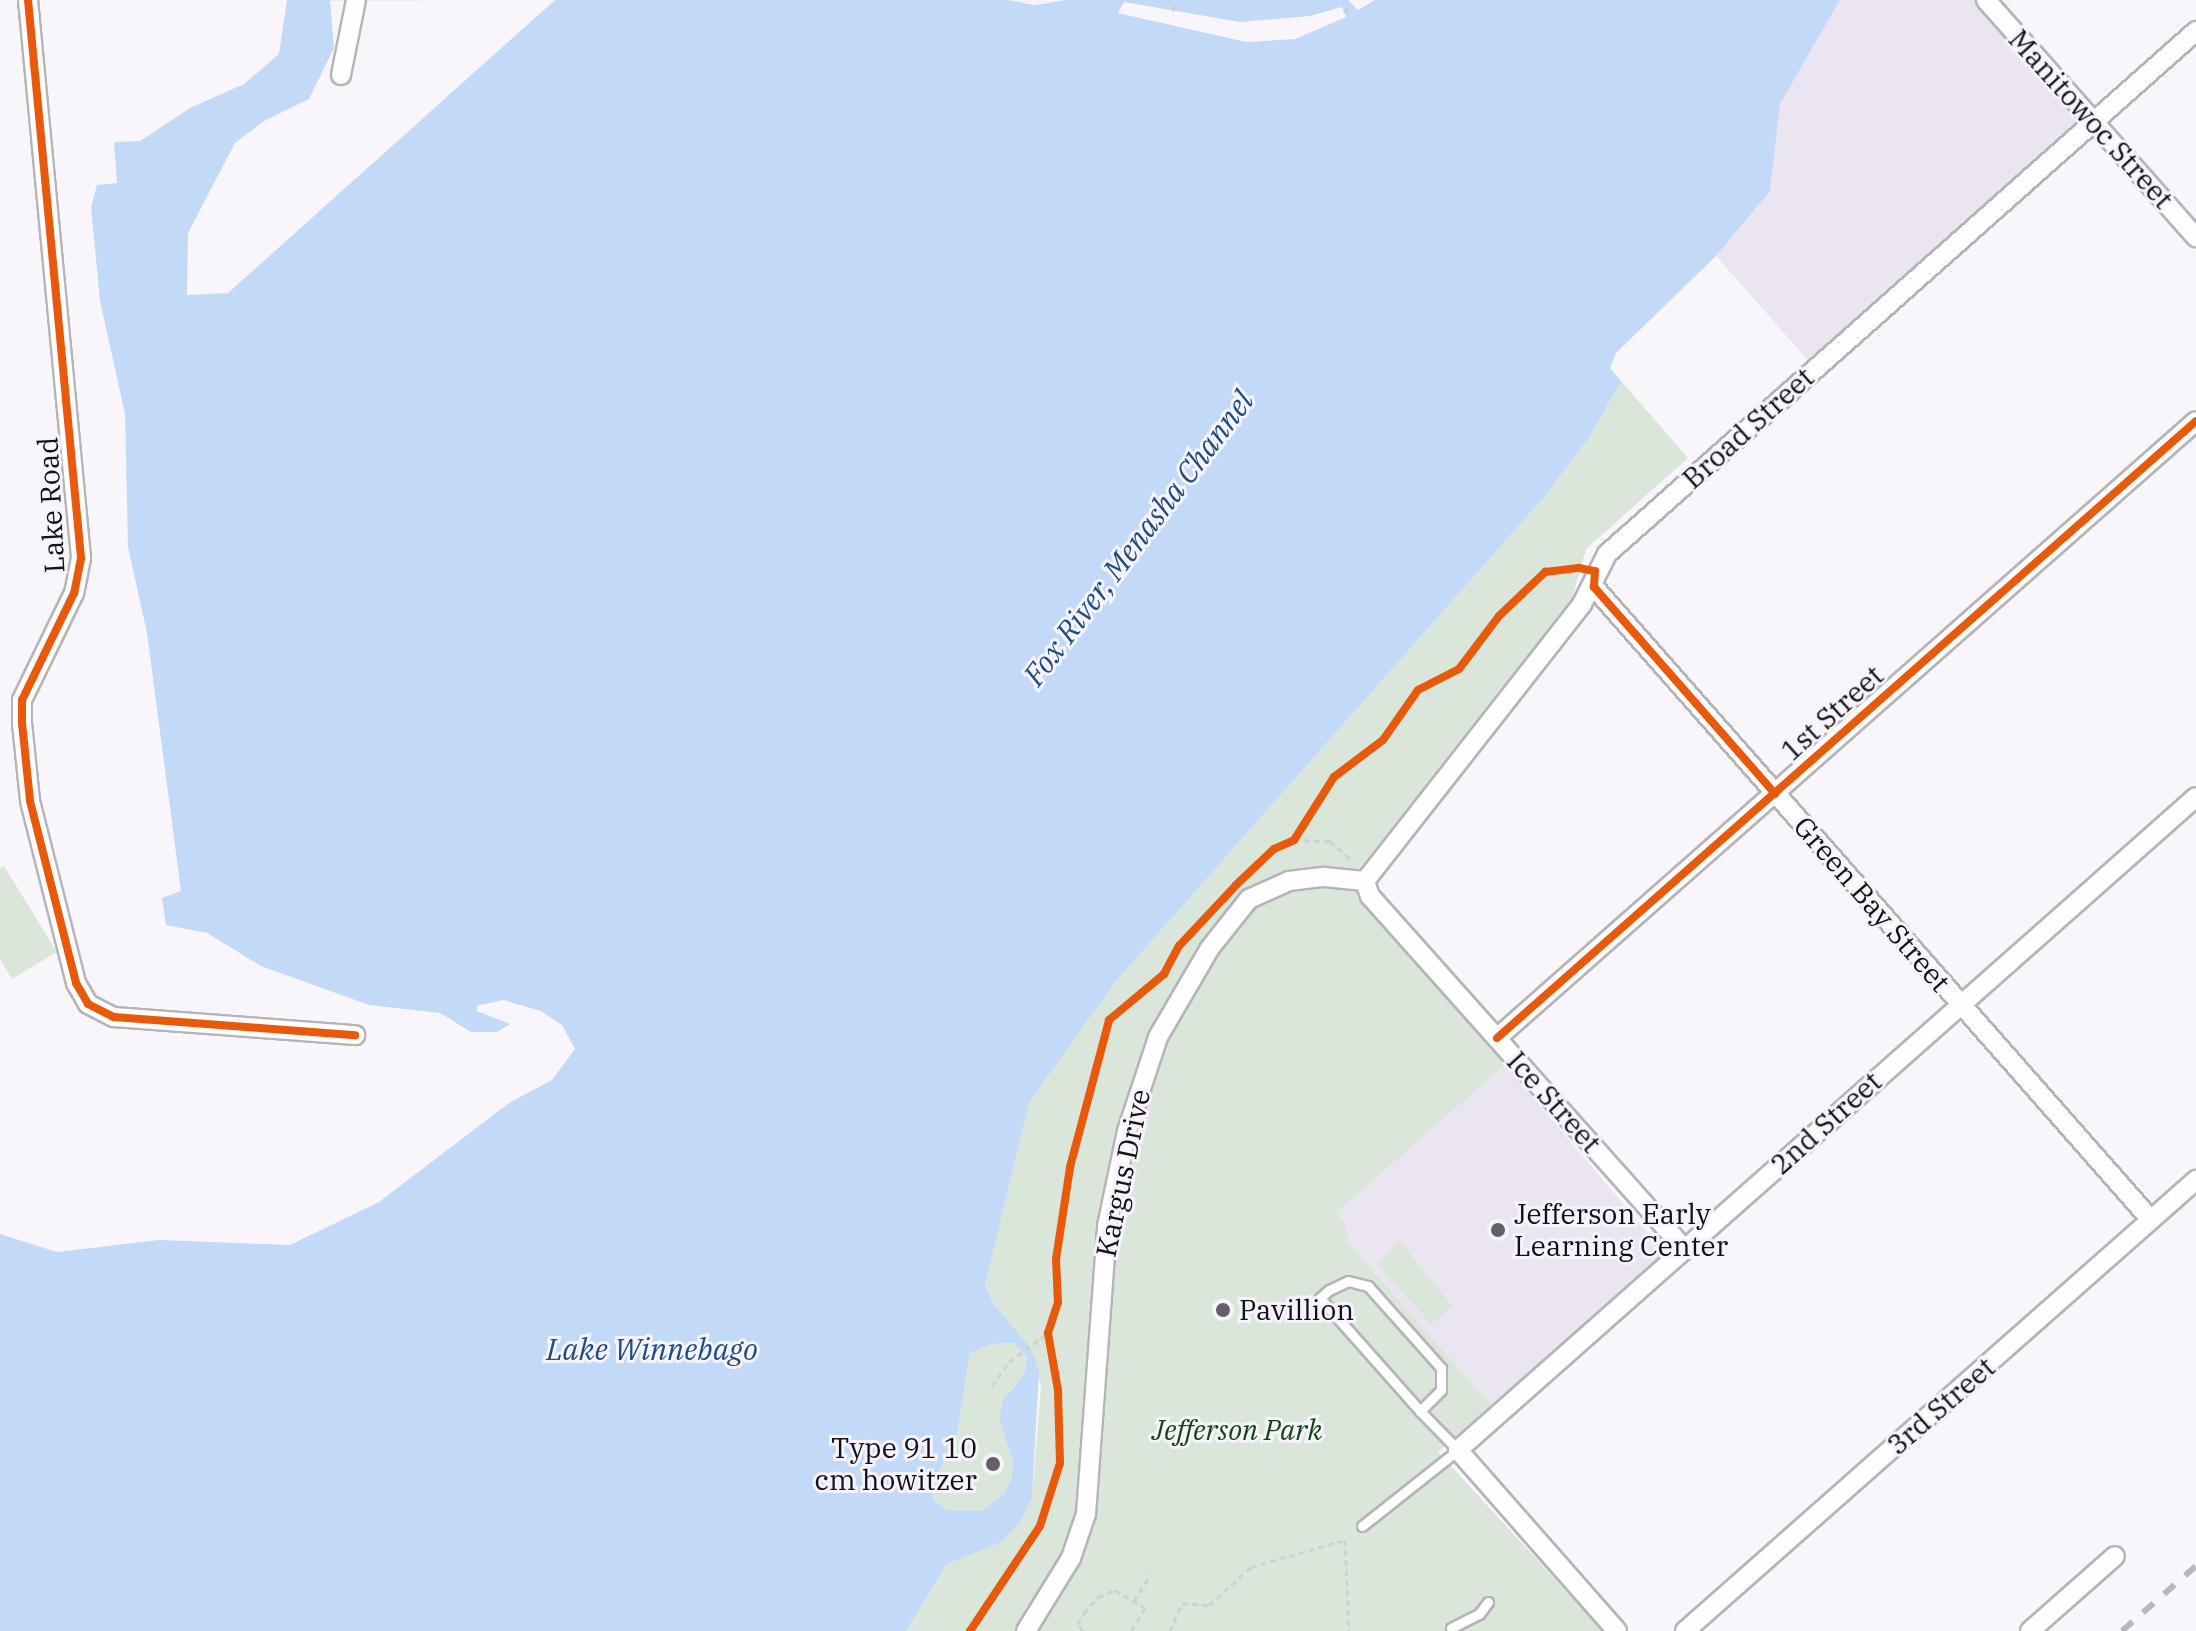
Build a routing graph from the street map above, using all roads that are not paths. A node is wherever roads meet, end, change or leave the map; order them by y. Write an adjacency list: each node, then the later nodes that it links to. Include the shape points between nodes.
1 (28, 0): 14 (street, Lake Road, via 81,558 74,593 22,700 22,723 30,801 76,983 88,1004 114,1017)
2 (356, 0): 5 (street)
3 (1986, 0): 6 (street, Manitowoc Street)
4 (2196, 31): 6 (street, Broad Street)
5 (341, 75)
6 (2092, 122): 7 (street, Manitowoc Street); 9 (street, Broad Street, via 1607,554 1595,571)
7 (2196, 237)
8 (2193, 429): 10 (street, 1st Street)
9 (1594, 587): 10 (street, Green Bay Street); 12 (street, Broad Street)
10 (1775, 794): 13 (street, Green Bay Street); 15 (street, 1st Street)
11 (2196, 797): 13 (street, 2nd Street)
12 (1360, 880): 15 (street, Ice Street); 25 (street, Kargus Drive, via 1289,881 1249,899 1210,948 1158,1037 1127,1131 1107,1226 1086,1514 1071,1558)
13 (1960, 1005): 17 (street, Green Bay Street); 18 (street, 2nd Street)
14 (355, 1035)
15 (1497, 1038): 18 (street, Ice Street)
16 (2196, 1180): 17 (street, 3rd Street)
17 (2151, 1220): 27 (street, 3rd Street)
18 (1684, 1249): 20 (street, 2nd Street)
19 (1420, 1411): 19 (lane, via 1320,1298 1329,1290 1348,1281 1368,1286 1441,1368 1441,1390); 20 (lane)
20 (1458, 1450): 21 (lane); 26 (street)
21 (1362, 1526)
22 (2115, 1556): 28 (street)
23 (1488, 1602): 24 (lane, via 1479,1614)
24 (1451, 1628)
25 (1026, 1631)
26 (1617, 1631)
27 (1685, 1631)
28 (2030, 1631)

